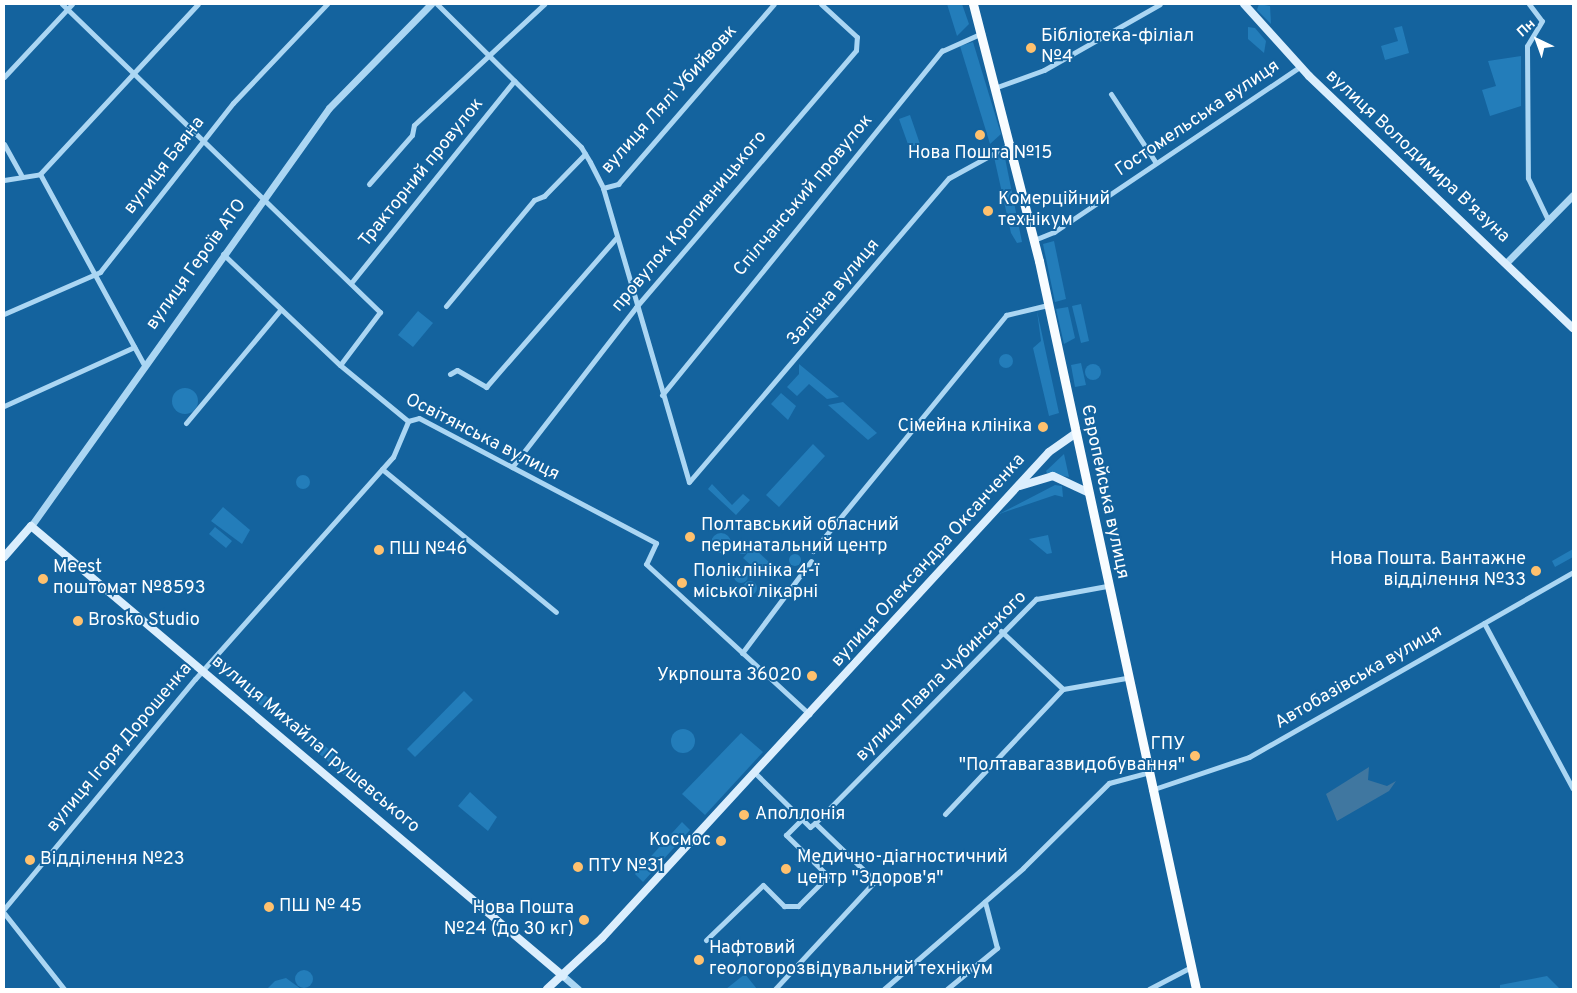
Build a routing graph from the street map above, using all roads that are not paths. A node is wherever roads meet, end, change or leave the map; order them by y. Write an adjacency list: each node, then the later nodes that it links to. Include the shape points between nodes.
1 (62, 4): 14 (street)
2 (72, 4): 14 (street)
3 (198, 4): 18 (street)
4 (327, 4): 23 (street, вулиця Баяна)
5 (431, 4): 34 (street, вулиця Героїв АТО, via 348,86)
6 (437, 4): 16 (street)
7 (544, 4): 16 (street)
8 (774, 4): 32 (street, вулиця Лялі Убийвовк, via 618,184)
9 (821, 4): 44 (street, провулок Кропивницького, via 855,34 858,46)
10 (973, 4): 15 (main road, Європейська вулиця)
11 (1160, 4): 21 (street, via 1044,70)
12 (1244, 4): 17 (main road, вулиця Володимира В'язуна)
13 (1529, 4): 35 (street, via 1542,21 1527,46 1528,178)
14 (67, 9): 18 (street); 19 (street)
15 (982, 32): 21 (main road, Європейська вулиця); 52 (street, Спілчанський провулок, via 942,51)
16 (488, 56): 20 (street); 31 (street, via 414,125 412,135)
17 (1300, 67): 27 (street, Гостомельська вулиця); 39 (main road, вулиця Володимира В'язуна)
18 (134, 71): 23 (street); 28 (street)
19 (4, 77)
20 (514, 81): 26 (street); 41 (street, Тракторний провулок)
21 (997, 87): 25 (main road, Європейська вулиця)
22 (1111, 94): 27 (street)
23 (204, 138): 34 (street); 40 (street, вулиця Баяна)
24 (4, 144): 29 (street)
25 (1012, 144): 37 (main road, Європейська вулиця); 52 (street, Залізна вулиця, via 948,178 694,481 685,477)
26 (585, 154): 32 (street); 43 (street, via 544,196 534,200)
27 (1156, 163): 37 (street, Гостомельська вулиця, via 1054,232)
28 (40, 174): 29 (street); 40 (street)
29 (21, 175): 30 (street)
30 (4, 180)
31 (369, 184)
32 (603, 188): 36 (street)
33 (1573, 195): 35 (street)
34 (265, 196): 38 (street, вулиця Героїв АТО); 41 (street)
35 (1548, 220): 39 (street)
36 (616, 238): 44 (street); 51 (street, via 488,386 483,388 457,370)
37 (1034, 240): 42 (main road, Європейська вулиця)
38 (224, 254): 45 (street, Освітянська вулиця); 49 (street, вулиця Героїв АТО)
39 (1507, 262): 47 (main road, вулиця Володимира В'язуна)
40 (95, 275): 46 (street, вулиця Баяна); 48 (street)
41 (351, 283): 50 (street, via 380,312)
42 (1048, 305): 56 (main road, Європейська вулиця); 62 (street, via 1006,315)
43 (446, 306)
44 (636, 307): 52 (street); 58 (street, провулок Кропивницького)
45 (280, 310): 50 (street, Освітянська вулиця); 55 (street)
46 (4, 314)
47 (1573, 328)
48 (134, 347): 49 (street); 53 (street)
49 (144, 365): 61 (street, вулиця Героїв АТО)
50 (340, 365): 54 (street, Освітянська вулиця)
51 (450, 374)
52 (662, 395)
53 (4, 406)
54 (408, 421): 57 (street, вулиця Ігоря Дорошенка, via 392,457); 58 (street, Освітянська вулиця, via 419,418)
55 (186, 423)
56 (1075, 434): 59 (main road, вулиця Олександра Оксанченка, via 1063,439); 60 (main road, Європейська вулиця)
57 (382, 468): 67 (street); 71 (street, вулиця Ігоря Дорошенка)
58 (512, 468): 70 (street, Освітянська вулиця, via 656,543 646,564)
59 (1014, 490): 60 (main road, via 1053,476); 74 (main road, вулиця Олександра Оксанченка)
60 (1087, 492): 66 (main road, Європейська вулиця)
61 (32, 526): 63 (main road, вулиця Героїв АТО); 71 (main road, вулиця Михайла Грушевського)
62 (813, 551)
63 (4, 556)
64 (810, 561): 70 (street)
65 (1573, 572): 68 (street, Автобазівська вулиця)
66 (1107, 586): 69 (street, вулиця Павла Чубинського, via 1036,599); 72 (main road, Європейська вулиця)
67 (556, 612)
68 (1484, 623): 77 (street); 78 (street, Автобазівська вулиця, via 1249,757)
69 (1002, 631): 73 (street); 81 (street, вулиця Павла Чубинського)
70 (742, 653): 74 (street)
71 (203, 670): 83 (street, вулиця Ігоря Дорошенка); 86 (main road, вулиця Михайла Грушевського)
72 (1126, 678): 73 (street); 76 (main road, Європейська вулиця)
73 (1063, 689): 79 (street)
74 (809, 714): 75 (main road, вулиця Олександра Оксанченка)
75 (755, 773): 80 (street); 86 (main road, вулиця Олександра Оксанченка)
76 (1147, 773): 78 (main road, Європейська вулиця); 82 (street, via 1109,783)
77 (1573, 788)
78 (1151, 790): 85 (main road, Європейська вулиця)
79 (945, 814)
80 (802, 819): 81 (street, via 810,827); 84 (street, via 786,834 828,876 798,906 784,906 763,885)
81 (815, 823): 90 (street, via 876,881)
82 (985, 902): 91 (street); 92 (street, via 997,948)
83 (4, 911): 87 (street)
84 (706, 940)
85 (1190, 967): 93 (street); 94 (main road, Європейська вулиця)
86 (563, 976): 88 (main road, вулиця Олександра Оксанченка); 89 (street, вулиця Михайла Грушевського)
87 (64, 989)
88 (547, 989)
89 (578, 989)
90 (775, 989)
91 (884, 989)
92 (947, 989)
93 (1149, 989)
94 (1196, 989)

